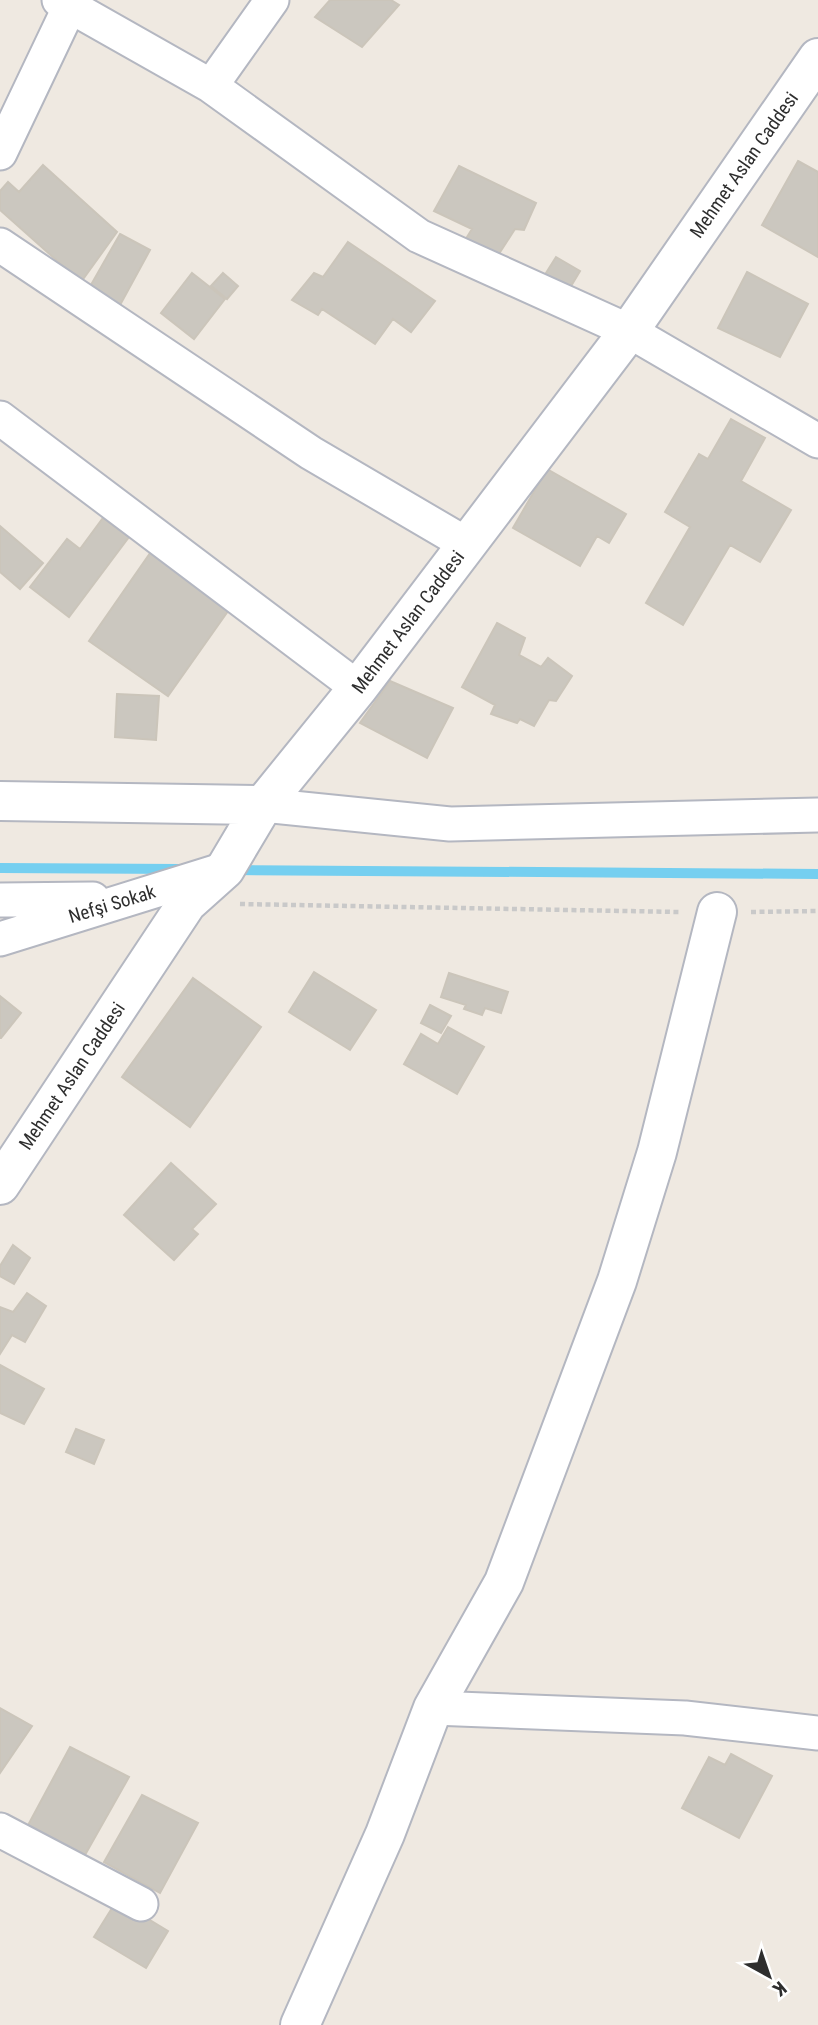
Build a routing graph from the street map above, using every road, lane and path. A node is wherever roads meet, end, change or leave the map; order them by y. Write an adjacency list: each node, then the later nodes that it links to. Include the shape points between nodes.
1 (272, 0): 4 (street)
2 (64, 3): 4 (street); 5 (street)
3 (818, 58): 7 (street, Mehmet Aslan Caddesi)
4 (211, 86): 7 (street, via 419,236)
5 (0, 153)
6 (0, 245): 10 (street, via 311,453)
7 (629, 331): 9 (street); 10 (street, Mehmet Aslan Caddesi)
8 (0, 418): 11 (street)
9 (818, 441)
10 (468, 545): 11 (street, Mehmet Aslan Caddesi)
11 (358, 688): 13 (street, Mehmet Aslan Caddesi)
12 (0, 801): 13 (street)
13 (263, 805): 14 (street, via 450,824); 15 (street, Mehmet Aslan Caddesi)
14 (818, 815)
15 (225, 869): 16 (street, Nefşi Sokak); 18 (street, Mehmet Aslan Caddesi)
16 (124, 899): 17 (street); 21 (street, Nefşi Sokak)
17 (0, 900)
18 (187, 903): 20 (path); 22 (street, Mehmet Aslan Caddesi)
19 (818, 911): 20 (path)
20 (717, 912): 23 (street, via 657,1152 617,1281 504,1582)
21 (0, 939)
22 (0, 1185)
23 (433, 1708): 24 (street, via 685,1718); 27 (street, via 380,1846)
24 (818, 1733)
25 (0, 1830): 26 (street)
26 (141, 1904)
27 (300, 2025)

